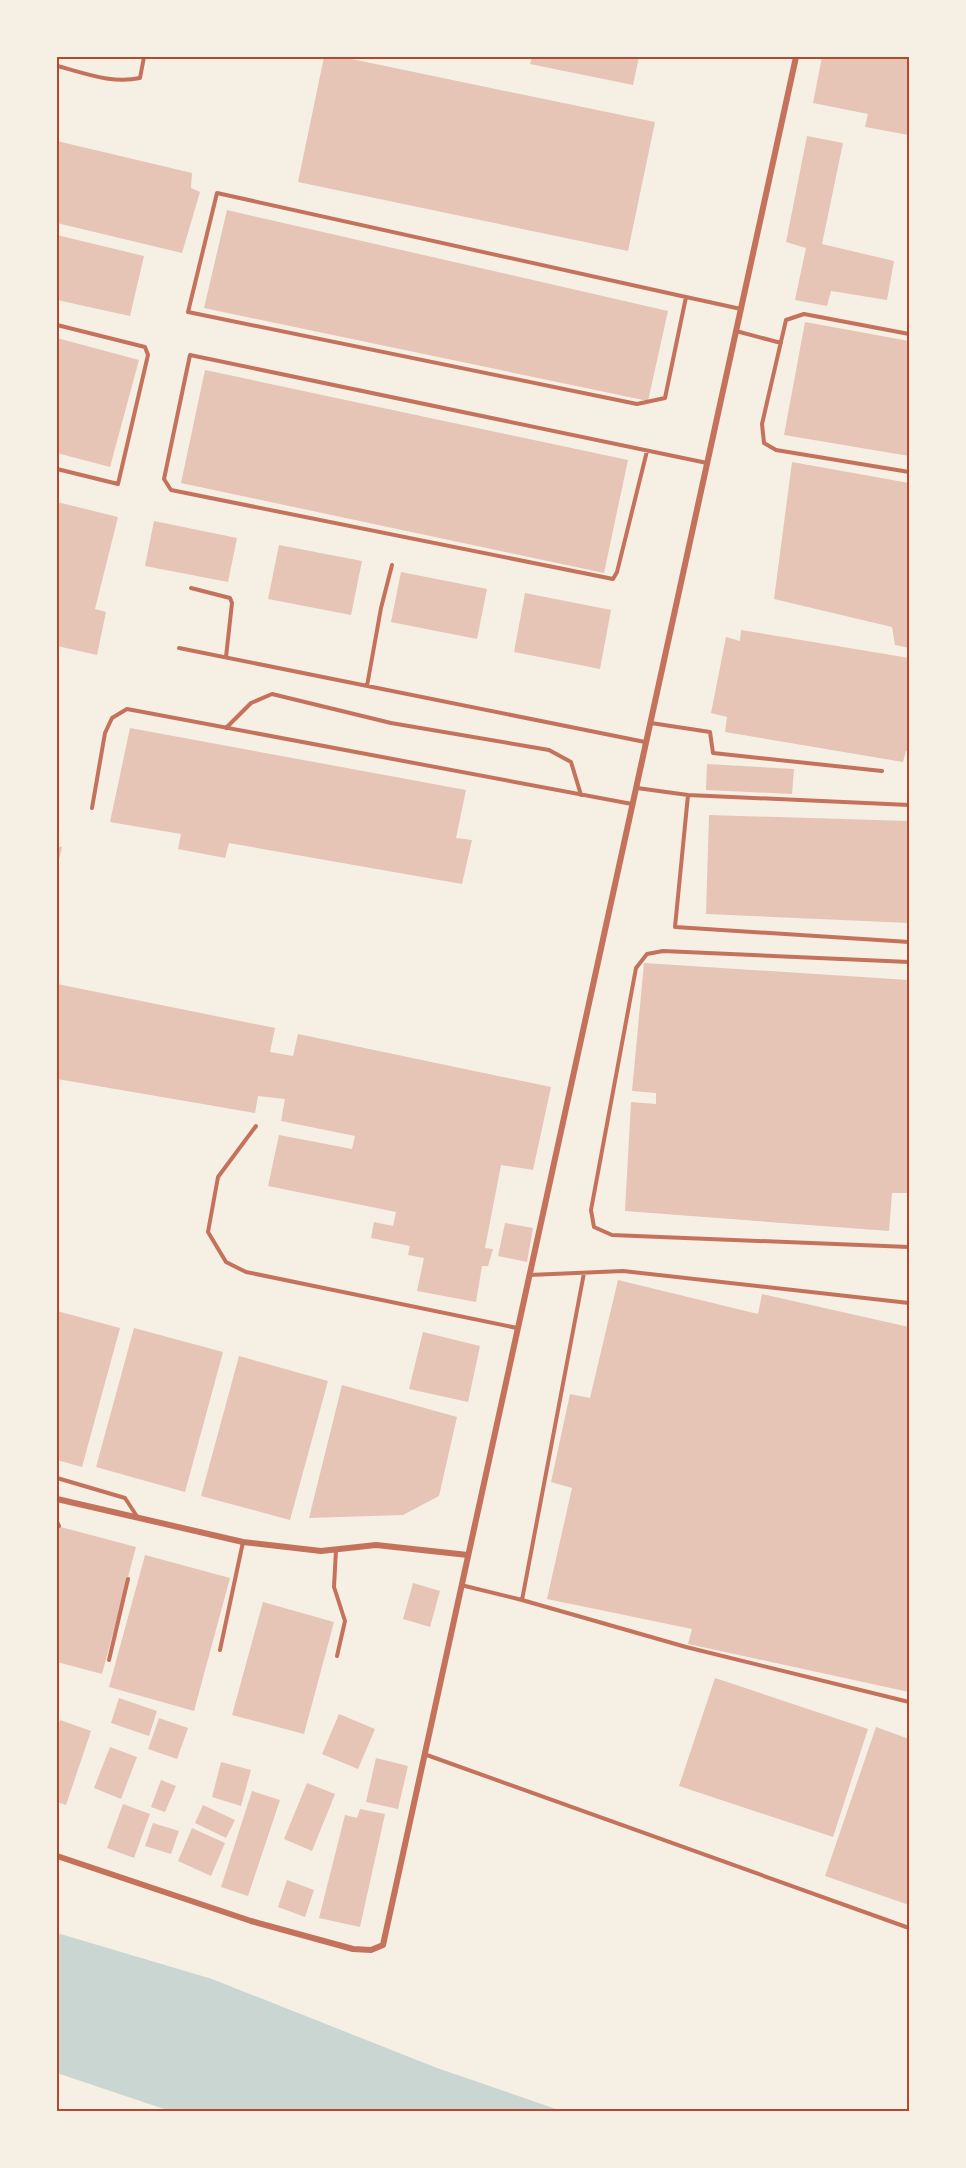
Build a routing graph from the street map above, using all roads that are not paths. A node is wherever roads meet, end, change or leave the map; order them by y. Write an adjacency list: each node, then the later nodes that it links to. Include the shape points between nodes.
1 (144, 57): 3 (lane, via 140,78 124,81)
2 (796, 57): 5 (street)
3 (57, 66)
4 (686, 297): 4 (lane, via 665,398 637,404 188,312 217,193); 5 (lane)
5 (741, 309): 7 (street)
6 (57, 325): 12 (lane, via 145,347 148,355 118,484)
7 (736, 331): 9 (lane); 11 (street)
8 (909, 334): 9 (lane, via 804,314 786,320)
9 (781, 343): 13 (lane, via 762,424 764,444 776,450)
10 (647, 451): 10 (lane, via 613,579 171,490 164,479 190,355); 11 (lane)
11 (707, 463): 19 (street)
12 (57, 469)
13 (909, 472)
14 (392, 565): 18 (lane)
15 (190, 588): 17 (lane, via 230,598)
16 (179, 648): 17 (lane)
17 (226, 657): 18 (lane)
18 (367, 686): 21 (lane)
19 (650, 723): 21 (street); 22 (lane, via 710,732 713,753)
20 (226, 728): 24 (lane); 24 (lane, via 251,703 272,694 391,723 549,750 571,762); 28 (lane, via 127,709 112,718 105,733)
21 (646, 742): 23 (street)
22 (882, 771)
23 (636, 788): 25 (lane); 26 (street)
24 (581, 795): 26 (lane)
25 (688, 795): 27 (lane); 29 (lane, via 675,927)
26 (633, 804): 34 (street)
27 (909, 805)
28 (92, 808)
29 (909, 942)
30 (909, 962): 32 (lane, via 663,951 647,954 636,968 591,1210 594,1227 612,1235)
31 (256, 1126): 36 (lane, via 218,1177 208,1232 226,1262 246,1272)
32 (909, 1247)
33 (584, 1273): 34 (lane); 35 (lane, via 623,1271); 45 (lane)
34 (530, 1275): 36 (street)
35 (909, 1303)
36 (518, 1328): 42 (street)
37 (57, 1478): 39 (lane, via 125,1497)
38 (57, 1499): 39 (street)
39 (139, 1518): 40 (street)
40 (243, 1542): 41 (street, via 321,1551); 46 (lane)
41 (336, 1549): 42 (street, via 376,1545); 47 (lane, via 334,1587 345,1621)
42 (468, 1555): 44 (street)
43 (128, 1579): 48 (lane)
44 (461, 1585): 45 (lane); 50 (street)
45 (522, 1600): 49 (lane, via 686,1647)
46 (220, 1650)
47 (337, 1656)
48 (109, 1660)
49 (909, 1702)
50 (424, 1754): 51 (street, via 382,1945 371,1950 353,1949 251,1921); 52 (lane)
51 (57, 1856)
52 (909, 1928)

